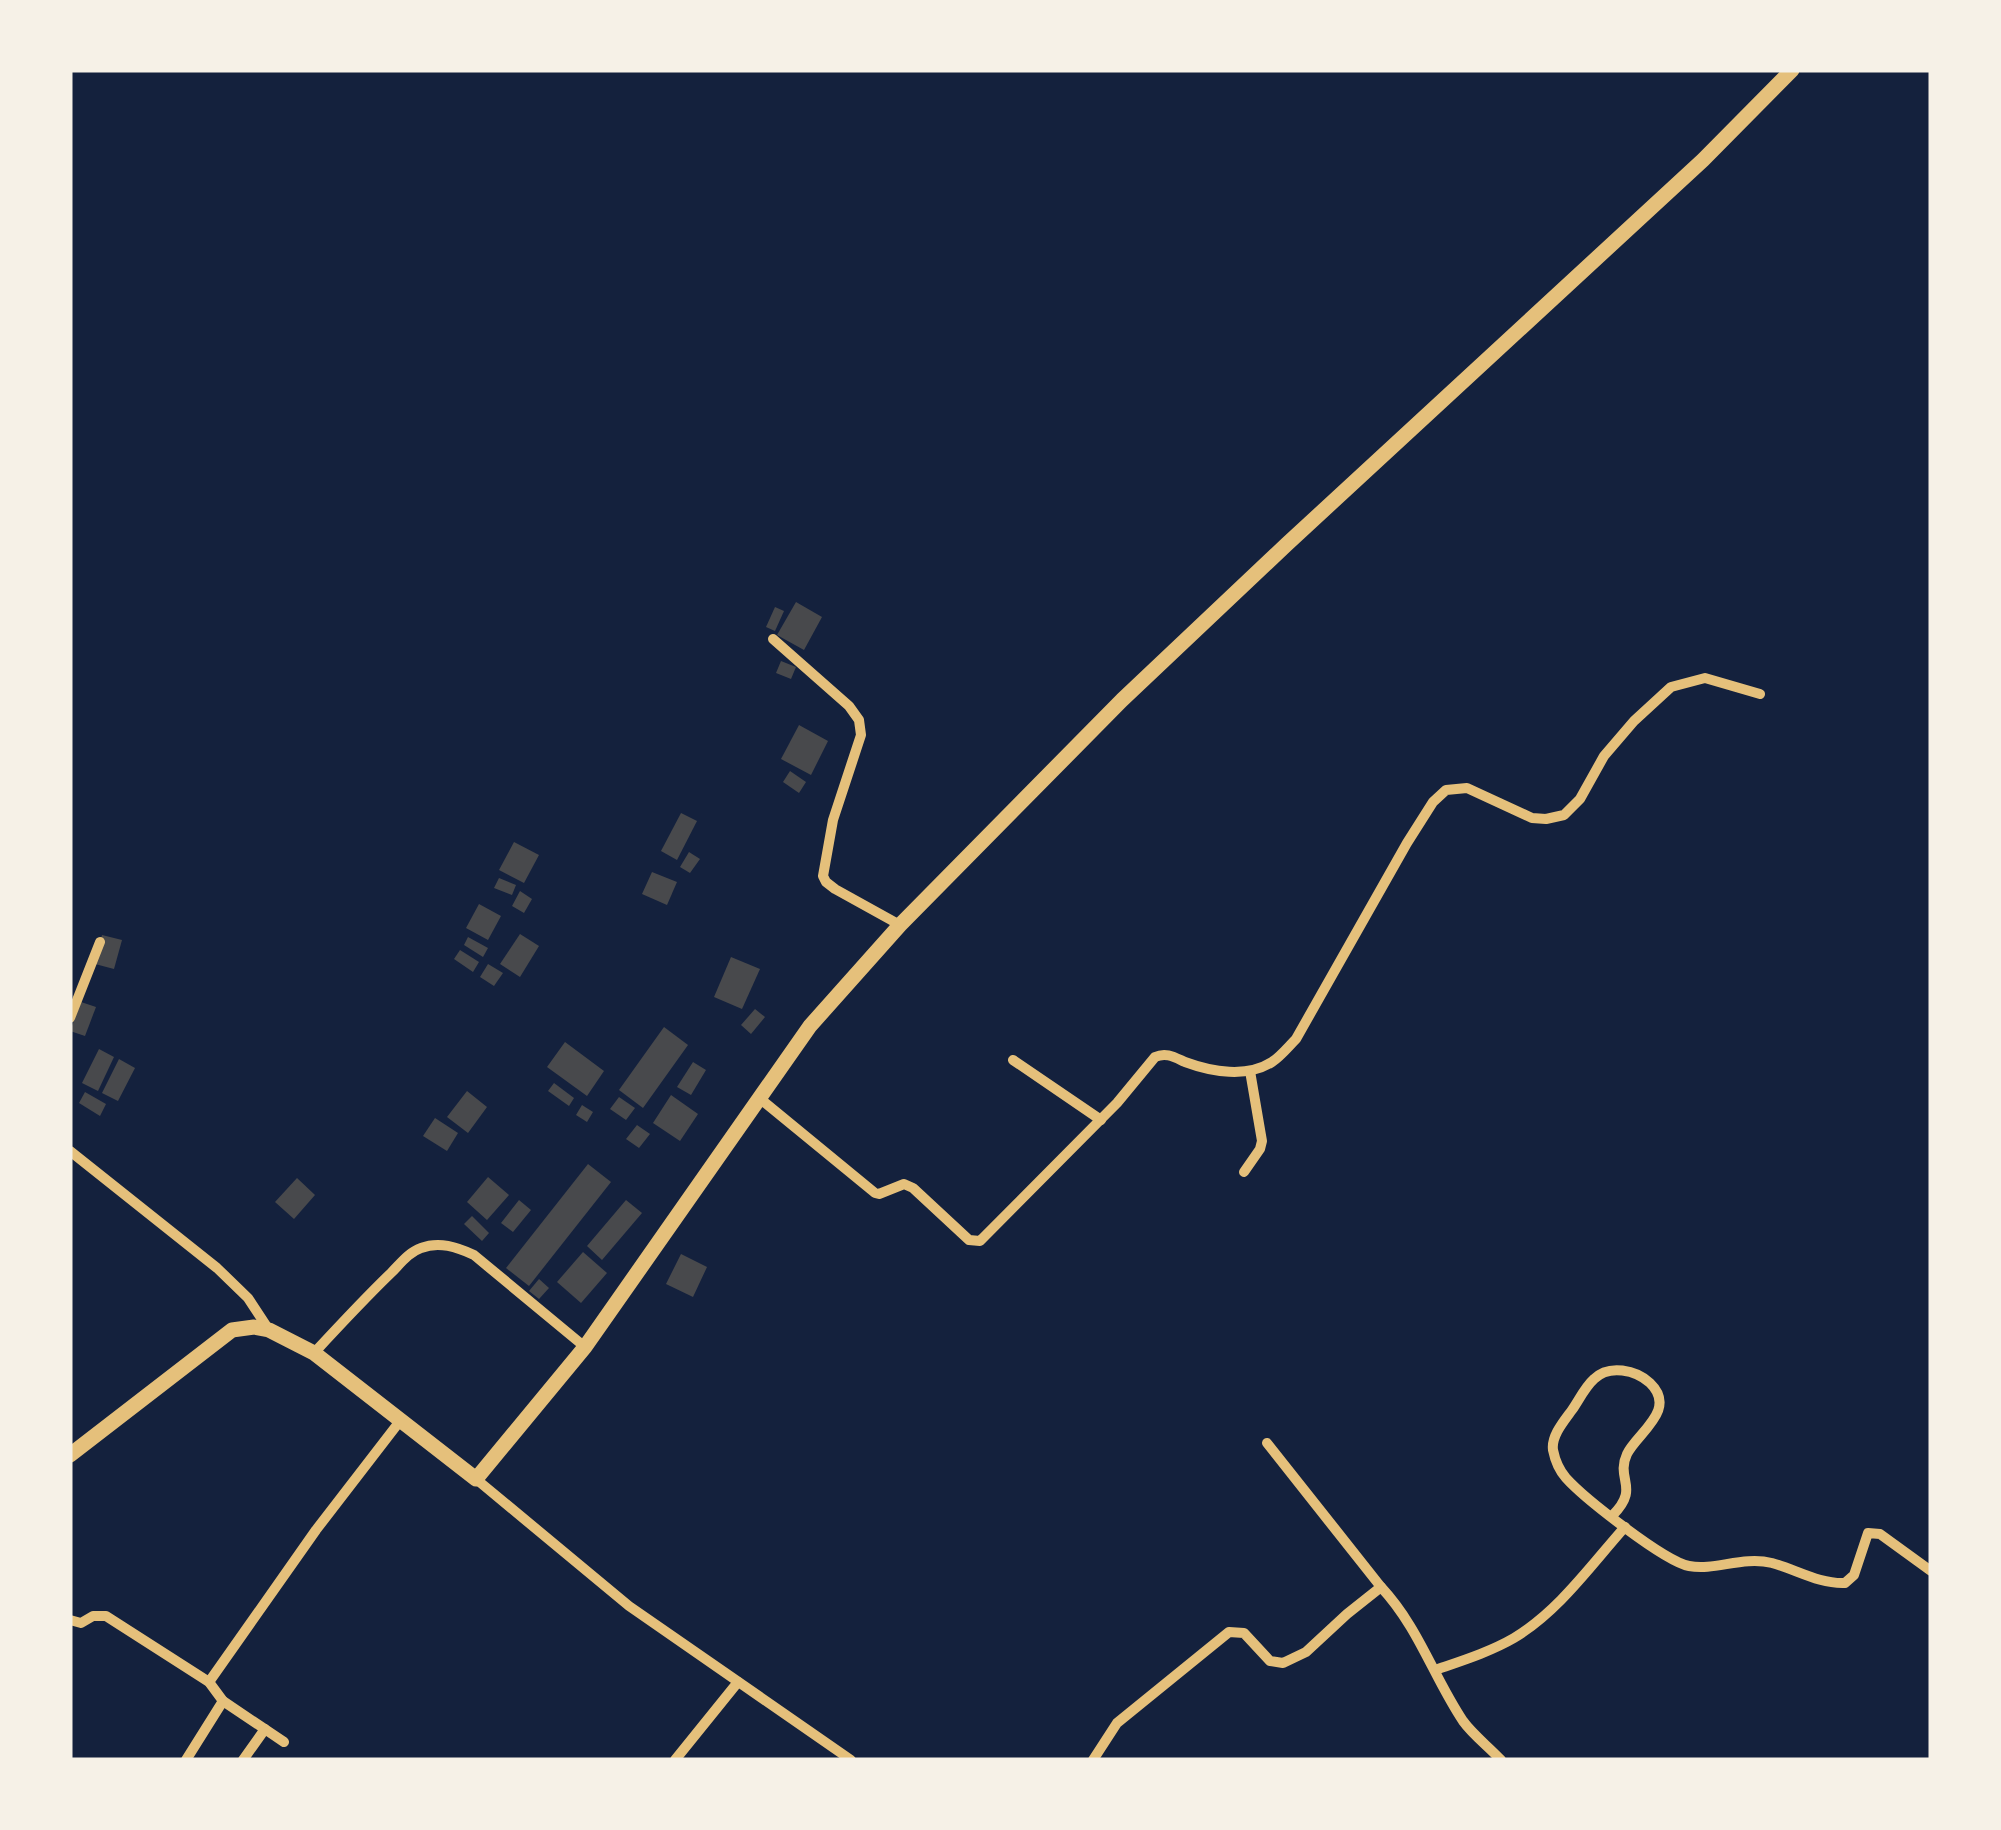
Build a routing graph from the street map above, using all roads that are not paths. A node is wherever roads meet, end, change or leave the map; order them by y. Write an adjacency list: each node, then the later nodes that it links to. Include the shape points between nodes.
1 (1792, 70): 4 (street, via 1122,700)
2 (773, 640): 4 (street, via 859,720 861,735 823,869 826,882)
3 (1760, 694): 8 (street, via 1705,678 1671,687 1614,744 1564,815 1532,818 1467,788 1446,790 1407,843 1296,1039 1273,1062)
4 (900, 925): 9 (street, via 810,1026)
5 (100, 942): 6 (street)
6 (70, 1018)
7 (1013, 1060): 10 (street)
8 (1250, 1071): 10 (street, via 1214,1069 1160,1053); 12 (street, via 1262,1141)
9 (758, 1098): 10 (street, via 875,1193 904,1184 914,1188 976,1242); 14 (street)
10 (1101, 1120)
11 (70, 1151): 13 (street, via 217,1268)
12 (1244, 1172)
13 (270, 1330): 15 (street); 18 (street, via 232,1330)
14 (585, 1348): 15 (street, via 474,1255 439,1244 414,1251); 19 (street)
15 (314, 1354): 16 (street)
16 (400, 1421): 19 (street); 26 (street)
17 (1267, 1443): 23 (street)
18 (70, 1456)
19 (476, 1479): 27 (street, via 629,1606)
20 (1612, 1516): 20 (street, via 1566,1478 1553,1442 1594,1379 1615,1370 1654,1386 1658,1410 1627,1454 1626,1498); 21 (street)
21 (1625, 1527): 22 (street, via 1694,1567 1750,1560 1845,1583 1868,1533 1880,1534); 25 (street, via 1548,1613 1513,1639)
22 (1931, 1570)
23 (1382, 1587): 25 (street); 35 (street, via 1306,1652 1282,1663 1270,1660 1244,1633 1229,1632 1117,1723)
24 (70, 1620): 26 (street, via 106,1616)
25 (1434, 1670): 36 (street, via 1466,1724)
26 (209, 1682): 28 (street)
27 (738, 1682): 33 (street); 34 (street)
28 (222, 1701): 29 (street); 31 (street)
29 (265, 1729): 30 (street); 32 (street)
30 (284, 1742)
31 (186, 1760)
32 (243, 1760)
33 (675, 1760)
34 (850, 1760)
35 (1092, 1760)
36 (1502, 1760)

